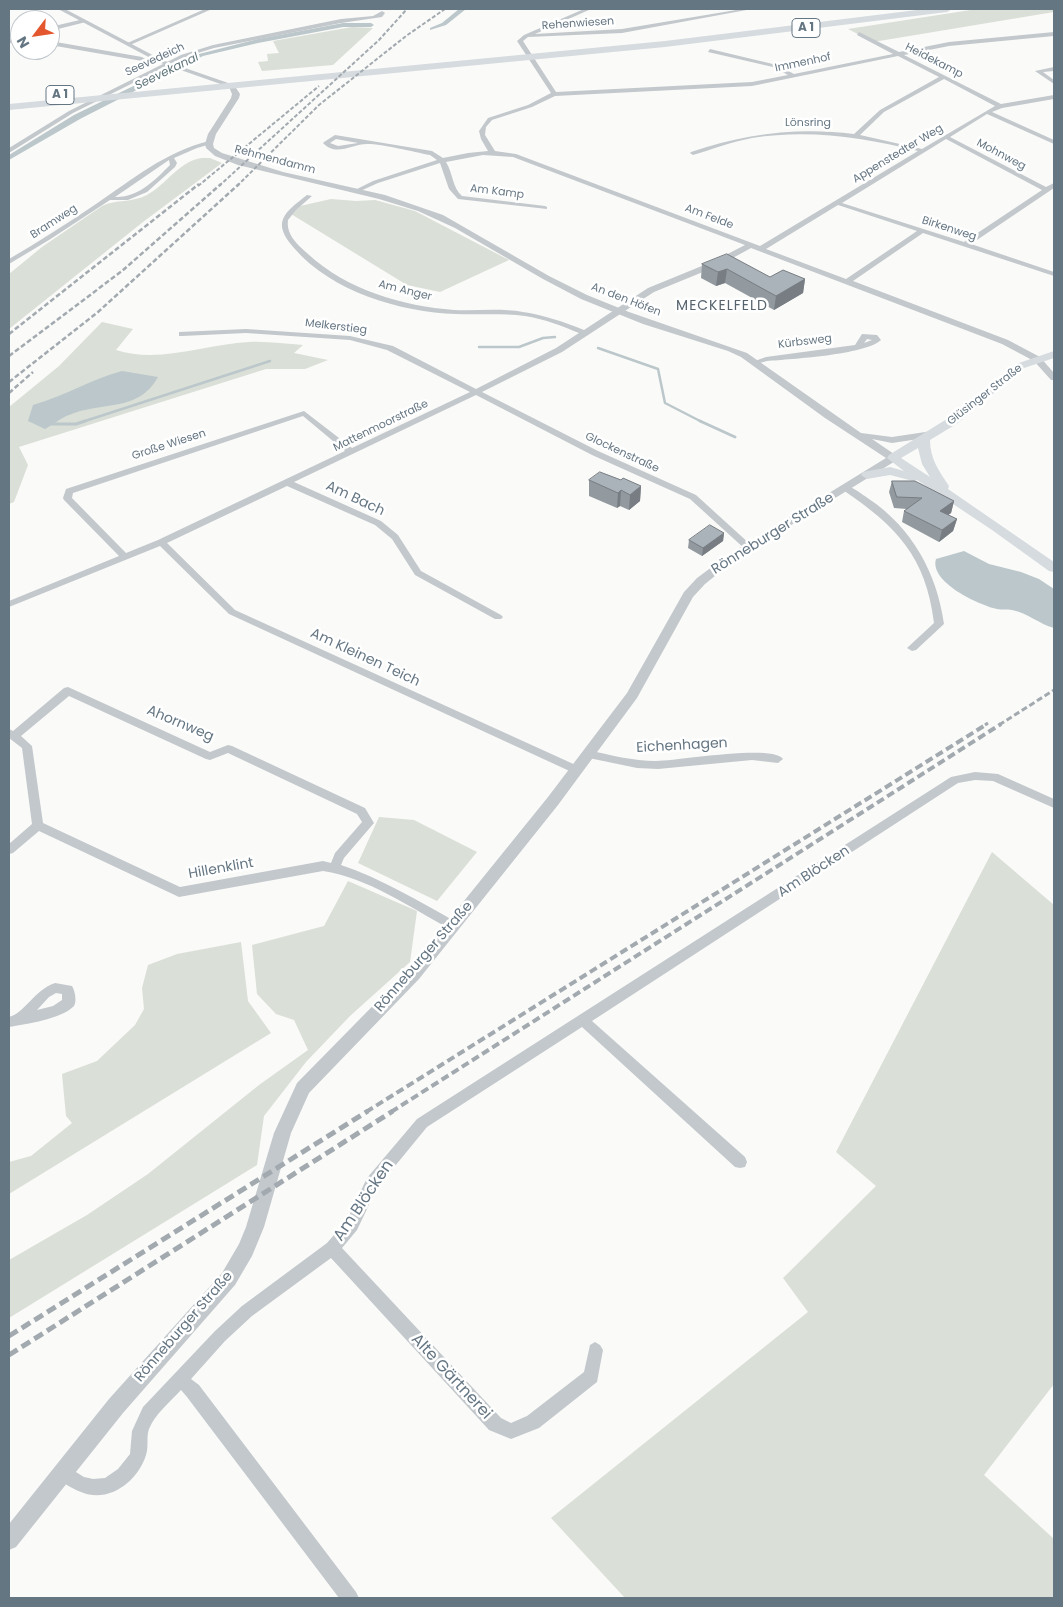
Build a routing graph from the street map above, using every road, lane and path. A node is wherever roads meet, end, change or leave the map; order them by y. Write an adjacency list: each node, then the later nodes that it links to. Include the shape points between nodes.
1 (61, 9): 8 (street)
2 (209, 9): 13 (street)
3 (588, 9): 12 (street)
4 (749, 9): 12 (street, Rehenwiesen, via 622,31)
5 (905, 9): 16 (highway, A 1)
6 (947, 9): 16 (highway, A 1, via 764,33)
7 (382, 13): 19 (street, Seevedeich, via 373,18 341,21 213,47)
8 (84, 21): 9 (street); 13 (street)
9 (60, 27)
10 (859, 34): 17 (street, Heidekamp)
11 (1054, 34): 17 (street, Immenhof, via 949,44)
12 (526, 36): 26 (street, via 521,44)
13 (128, 44): 19 (street)
14 (60, 45): 18 (street)
15 (710, 51): 22 (street, via 774,66)
16 (534, 54): 25 (highway, A 1)
17 (899, 54): 22 (street, Immenhof); 23 (street, Heidekamp)
18 (142, 59)
19 (171, 64): 35 (street, via 222,80 235,91 235,98); 37 (street, Seevedeich, via 71,112)
20 (1054, 69): 21 (street)
21 (1038, 71): 24 (street)
22 (792, 75): 26 (street, Immenhof, via 752,84)
23 (944, 77): 29 (street, Heidekamp); 32 (street, via 882,111)
24 (1054, 82)
25 (231, 83): 28 (highway, A 1, via 212,81); 30 (highway, A 1)
26 (554, 94): 39 (street, via 485,123 482,136)
27 (1054, 98): 29 (street, Appenstedter Weg)
28 (9, 100)
29 (1000, 106): 31 (street, Appenstedter Weg)
30 (9, 107)
31 (987, 112): 33 (street, Appenstedter Weg); 34 (street)
32 (856, 135): 38 (street, Lönsring); 40 (street, Lönsring, via 766,134)
33 (946, 137): 38 (street, Appenstedter Weg); 45 (street, Mohnweg)
34 (1054, 142)
35 (209, 143): 41 (street, Bramweg); 46 (street, Rehmendamm, via 210,149 219,155 266,170)
36 (364, 143): 36 (street, via 342,148 333,148 326,143 335,137); 42 (street, via 432,154)
37 (9, 151)
38 (923, 151): 50 (street, Appenstedter Weg)
39 (492, 152): 42 (street, Am Felde); 53 (street, Am Felde, via 519,156)
40 (693, 152)
41 (170, 157): 49 (street, Bramweg); 49 (street, via 173,166 137,196 123,200)
42 (442, 160): 43 (street); 51 (street, Am Kamp, via 454,192 460,198)
43 (396, 175): 46 (street); 47 (street)
44 (1054, 185): 45 (street)
45 (1046, 190): 54 (street)
46 (356, 191): 47 (street, Rehmendamm)
47 (368, 194): 59 (street, An den Höfen, via 440,217 558,284)
48 (308, 196): 60 (street, Am Anger, via 288,213 284,231 304,256 352,286 425,308 452,312 520,313)
49 (109, 198): 56 (street, Bramweg)
50 (837, 203): 52 (street, Birkenweg); 55 (street, Appenstedter Weg)
51 (544, 208)
52 (922, 231): 54 (street, Birkenweg); 58 (street)
53 (751, 245): 55 (street, Am Felde); 59 (street, Mattenmoorstraße, via 651,290)
54 (965, 245): 57 (street, Birkenweg)
55 (761, 249): 58 (street, Am Felde)
56 (9, 262)
57 (1054, 274)
58 (847, 282): 64 (street, Am Felde, via 1005,342)
59 (619, 312): 60 (street, Mattenmoorstraße); 65 (street, An den Höfen, via 731,348)
60 (586, 333): 67 (street, Mattenmoorstraße)
61 (182, 334): 67 (street, Melkerstieg, via 246,331 350,338 390,348)
62 (857, 347): 65 (street, Kürbsweg)
63 (1054, 354): 64 (main road, Glüsinger Straße)
64 (1037, 359): 66 (street); 70 (main road, Glüsinger Straße, via 1015,370 963,413)
65 (756, 362): 68 (street, An den Höfen)
66 (1054, 378)
67 (476, 392): 71 (street, Mattenmoorstraße); 79 (street, Glockenstraße, via 594,453 693,497)
68 (845, 427): 69 (street, An den Höfen); 70 (street, via 880,439)
69 (856, 434): 72 (street, An den Höfen); 73 (street, via 872,454)
70 (928, 436): 72 (main road, Glüsinger Straße); 77 (main road, via 923,449 926,460)
71 (352, 452): 74 (street, Mattenmoorstraße); 80 (street, Große Wiesen, via 304,413 69,491 67,498)
72 (893, 458): 73 (street, Rönneburger Straße); 75 (main road)
73 (869, 473): 75 (main road, via 896,472); 76 (street, Rönneburger Straße)
74 (288, 483): 78 (street, Mattenmoorstraße); 83 (street, Am Bach, via 378,523 395,537 418,574)
75 (936, 486): 77 (main road)
76 (846, 488): 79 (street, Rönneburger Straße); 84 (street, via 878,510 895,527 917,554 932,584 939,624)
77 (948, 494): 81 (main road)
78 (162, 542): 80 (street, Mattenmoorstraße); 88 (street, Am Kleinen Teich, via 232,612)
79 (748, 547): 86 (street, Rönneburger Straße, via 715,569 688,595 646,673)
80 (125, 557): 82 (street, Mattenmoorstraße)
81 (1054, 568)
82 (9, 604)
83 (498, 617)
84 (912, 648)
85 (12, 734): 90 (street, via 27,746); 92 (street, Ahornweg, via 68,691 210,756 228,749 241,754 361,811 368,823 338,856)
86 (588, 754): 87 (street, Eichenhagen, via 658,765 752,756); 88 (street, Rönneburger Straße)
87 (778, 759)
88 (576, 770): 93 (street, Rönneburger Straße)
89 (1054, 804): 94 (street, Am Blöcken, via 994,777 955,780)
90 (38, 825): 91 (street); 92 (street, Hillenklint, via 179,892 323,866)
91 (9, 850)
92 (335, 867): 93 (street, Hillenklint)
93 (452, 925): 99 (street, Rönneburger Straße, via 395,996 303,1088 292,1107 277,1148 259,1219 233,1272 193,1321 132,1386)
94 (583, 1020): 95 (street); 96 (street, Am Blöcken, via 422,1123 372,1183 352,1225)
95 (740, 1162)
96 (332, 1248): 97 (street, Alte Gärtnerei, via 494,1424 511,1431 533,1422 591,1376); 98 (street, Am Blöcken, via 247,1311)
97 (595, 1350)
98 (180, 1379): 99 (street, Am Blöcken, via 149,1413 141,1427 134,1466 120,1479 105,1488 92,1489); 101 (street, via 193,1391)
99 (63, 1472): 100 (street, Rönneburger Straße)
100 (9, 1540)
101 (350, 1598)

